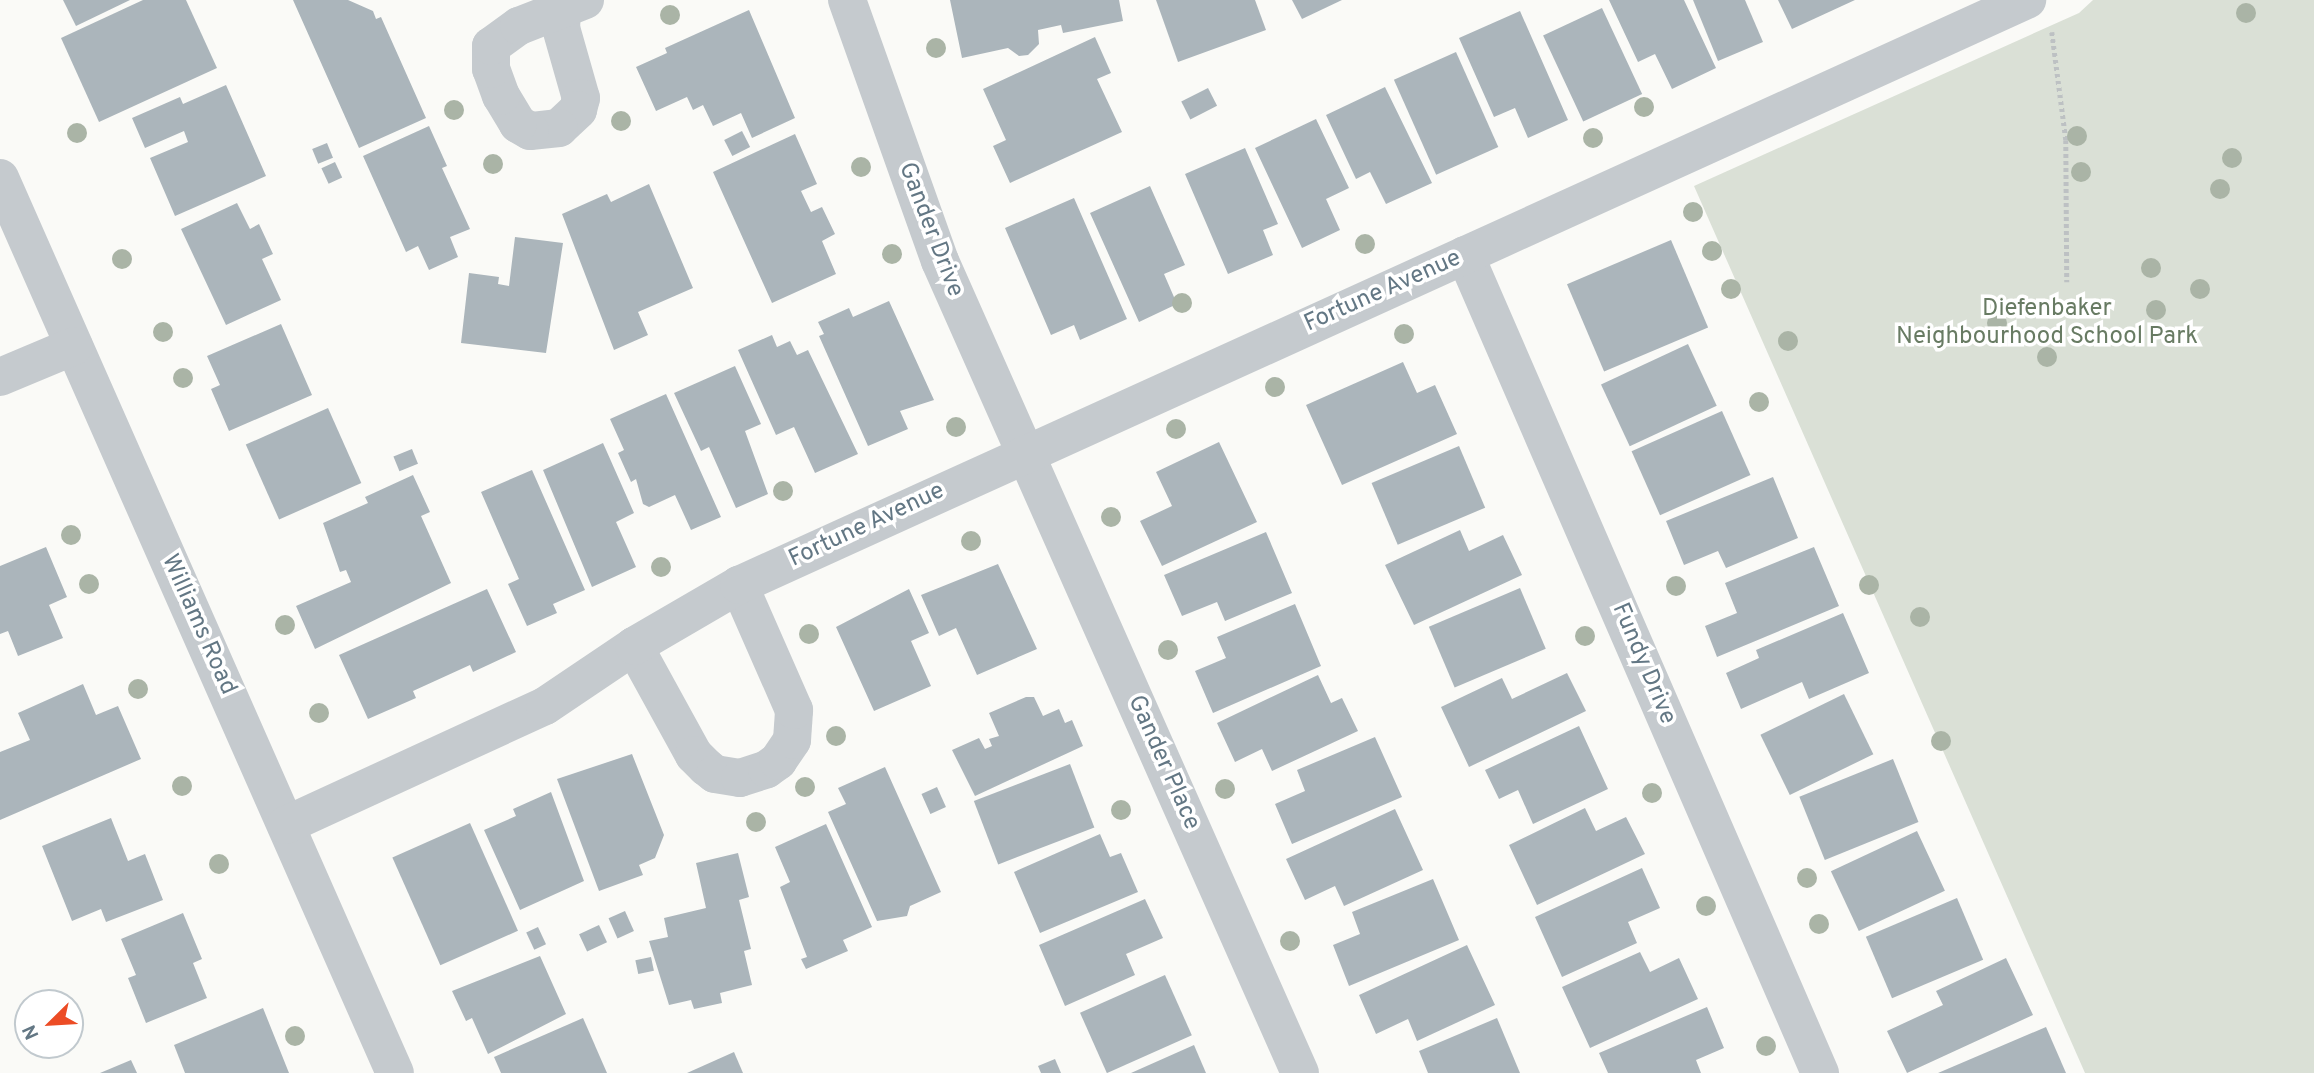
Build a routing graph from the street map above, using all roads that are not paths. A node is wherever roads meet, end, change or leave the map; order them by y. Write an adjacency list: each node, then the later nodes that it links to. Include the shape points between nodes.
1 (848, 0): 7 (street, Gander Drive, via 923,221)
2 (2027, 0): 4 (street, Fortune Avenue)
3 (0, 178): 5 (street, Williams Road)
4 (1465, 255): 7 (street, Fortune Avenue); 13 (street, Fundy Drive)
5 (74, 345): 6 (street); 10 (street, Williams Road)
6 (0, 377)
7 (1026, 454): 8 (street, Fortune Avenue); 12 (street, Gander Place)
8 (739, 585): 9 (street, Fortune Avenue); 9 (street, via 794,710 792,740 767,769 740,778 715,774 706,767 694,755)
9 (634, 646): 10 (street, Fortune Avenue, via 545,706)
10 (286, 825): 11 (street, Williams Road)
11 (395, 1073)
12 (1300, 1073)
13 (1820, 1073)

